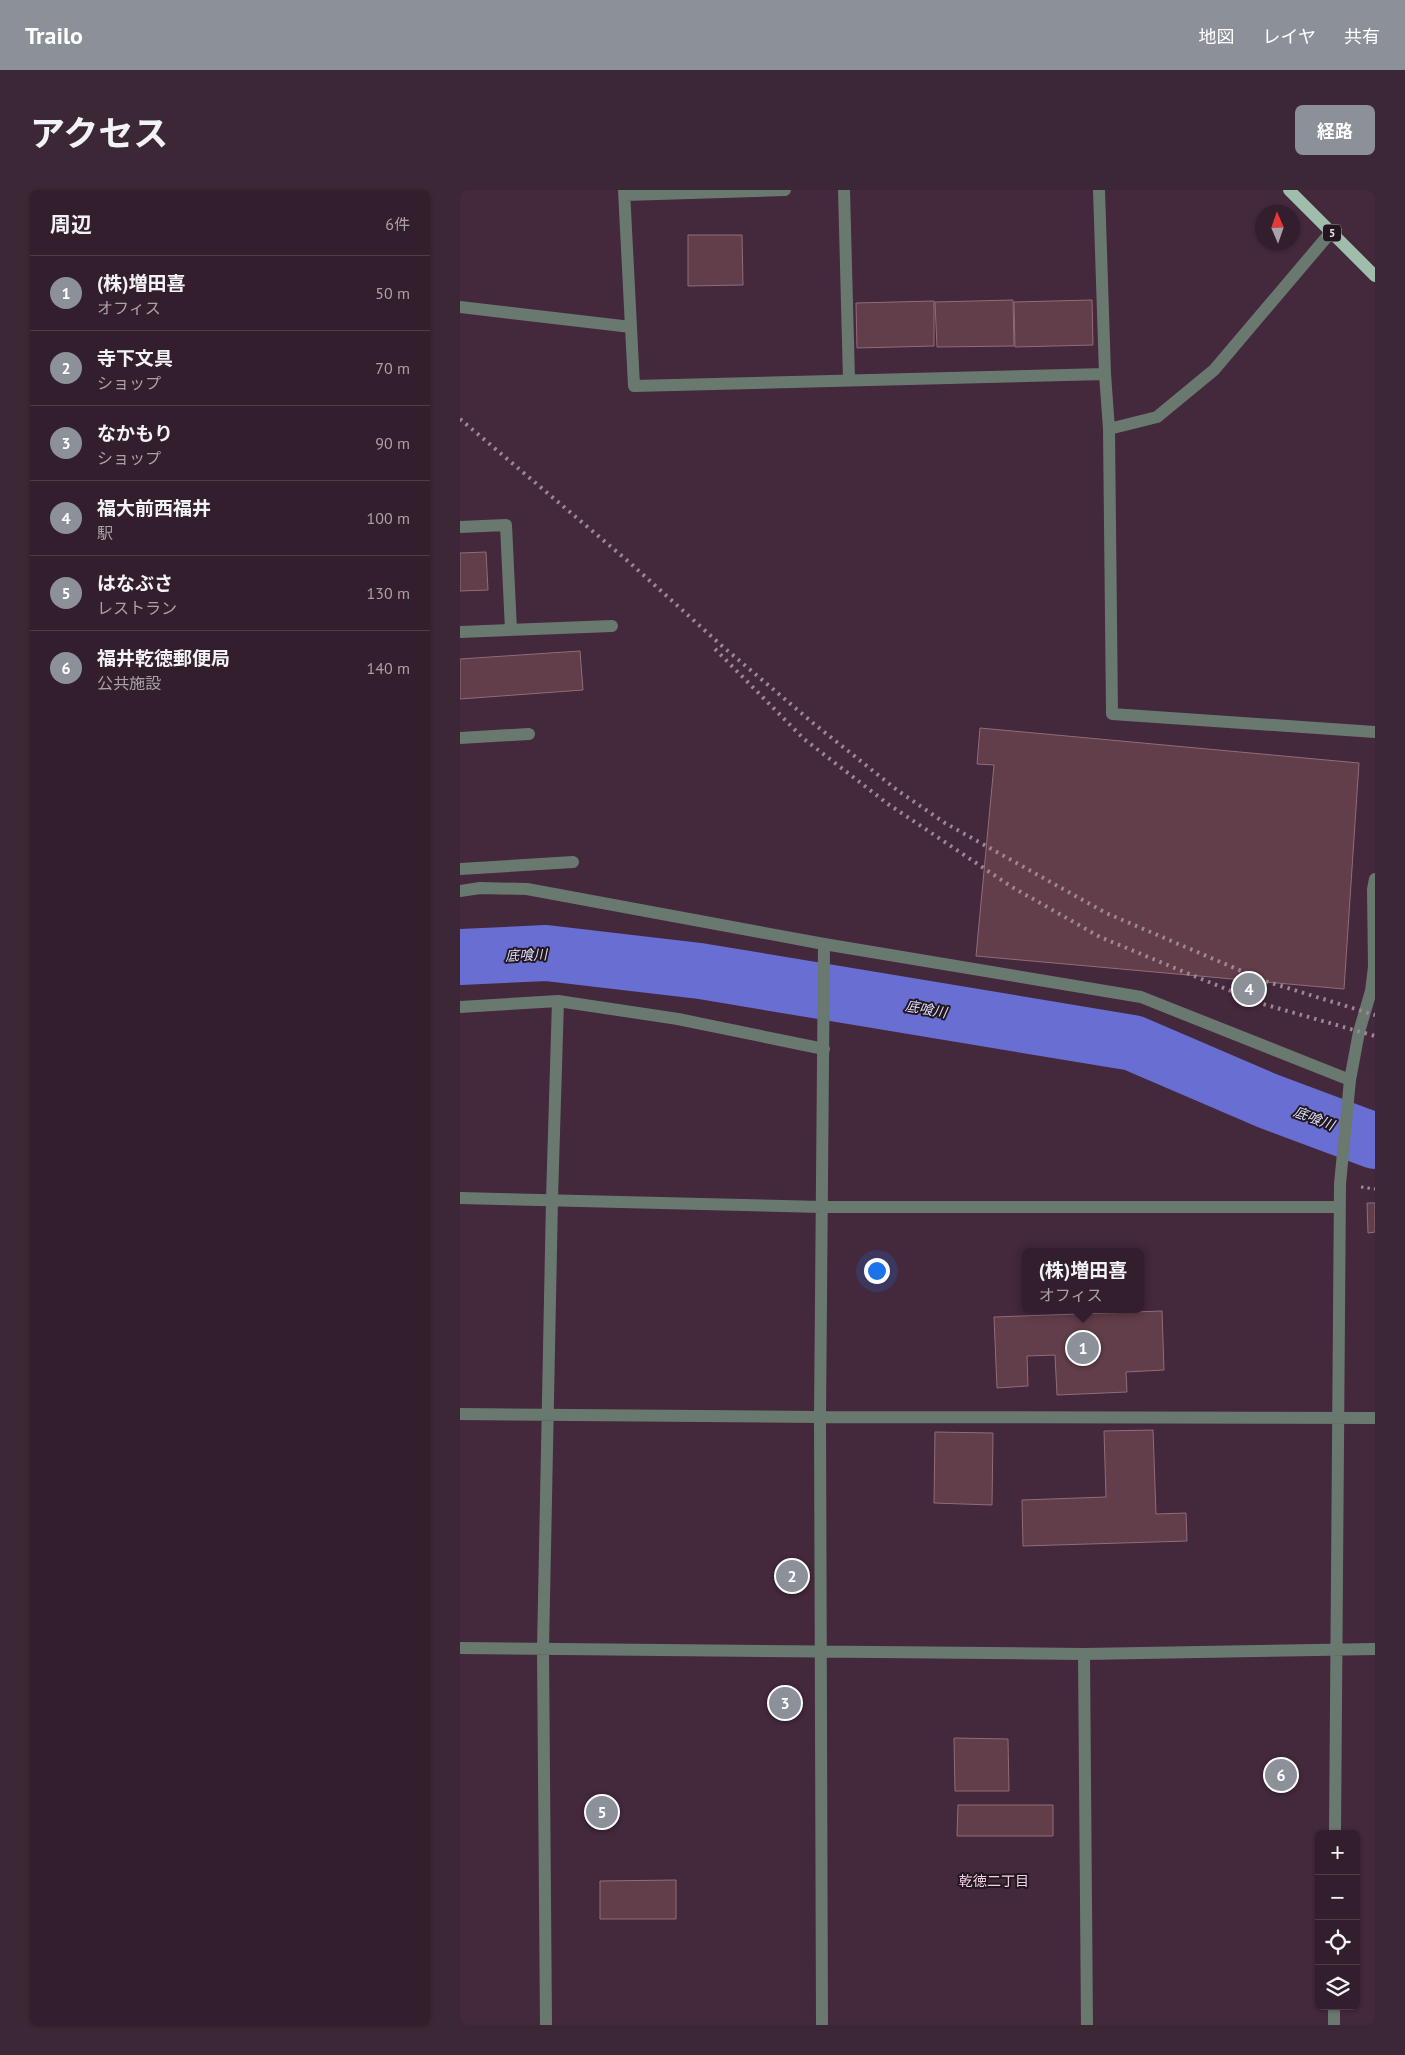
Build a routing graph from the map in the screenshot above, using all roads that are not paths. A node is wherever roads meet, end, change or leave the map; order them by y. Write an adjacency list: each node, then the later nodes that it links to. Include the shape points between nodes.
1 (785, 190): 5 (street)
2 (844, 190): 11 (street)
3 (1099, 190): 10 (street)
4 (1289, 190): 6 (main road, 5)
5 (624, 193): 9 (street)
6 (1330, 232): 7 (main road, 5); 12 (street, via 1214,370 1157,417)
7 (1375, 276)
8 (460, 307): 9 (street)
9 (631, 327): 11 (street, via 634,386)
10 (1105, 374): 11 (street); 12 (street)
11 (849, 380)
12 (1110, 429): 17 (street, via 1112,714)
13 (460, 527): 15 (street, via 506,525)
14 (612, 626): 15 (street)
15 (511, 630): 16 (street)
16 (460, 632)
17 (1375, 732)
18 (530, 734): 19 (street)
19 (460, 738)
20 (573, 862): 21 (street)
21 (460, 869)
22 (1375, 878): 25 (street)
23 (460, 892): 24 (street, via 480,888 527,889)
24 (824, 944): 28 (street); 29 (street, via 1141,997)
25 (1375, 968): 29 (street)
26 (558, 1001): 27 (street); 28 (street, via 678,1020); 31 (street)
27 (460, 1007)
28 (824, 1049): 32 (street)
29 (1349, 1085): 33 (street)
30 (460, 1198): 31 (street)
31 (552, 1199): 32 (street); 35 (street)
32 (822, 1207): 33 (street); 36 (street)
33 (1340, 1207): 38 (street)
34 (460, 1414): 35 (street)
35 (548, 1414): 36 (street); 40 (street)
36 (820, 1417): 38 (street); 43 (street)
37 (1375, 1418): 38 (street)
38 (1338, 1419): 41 (street)
39 (460, 1648): 40 (street)
40 (543, 1648): 43 (street); 47 (street)
41 (1337, 1649): 42 (street); 44 (street); 45 (street)
42 (1375, 1649)
43 (820, 1651): 44 (street); 48 (street)
44 (1084, 1654): 49 (street)
45 (1335, 1830)
46 (1334, 2010): 50 (street)
47 (546, 2025)
48 (822, 2025)
49 (1087, 2025)
50 (1334, 2025)

